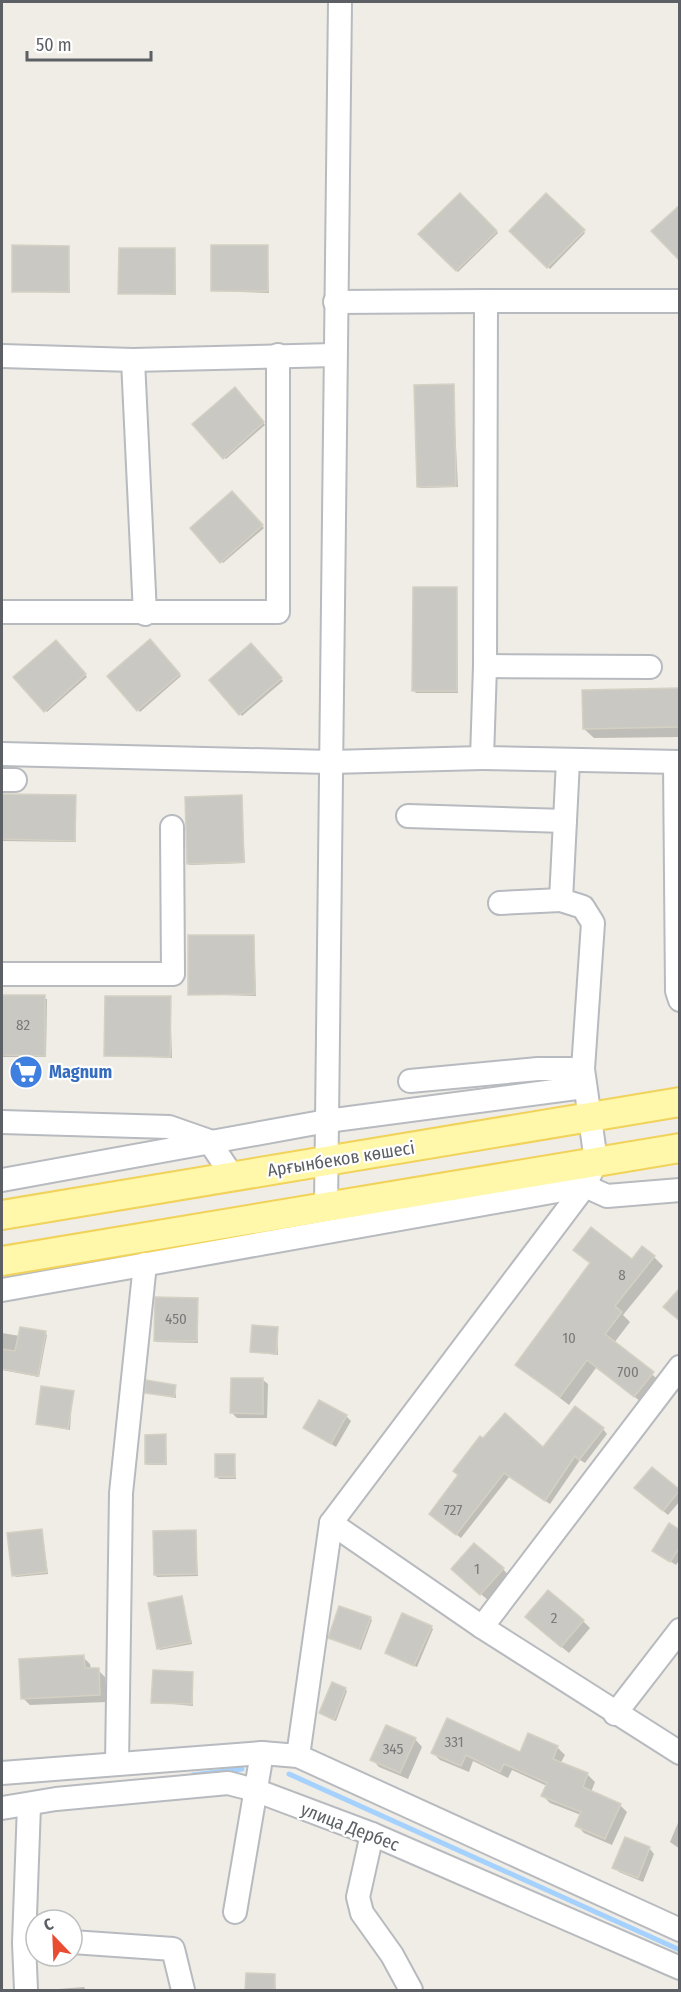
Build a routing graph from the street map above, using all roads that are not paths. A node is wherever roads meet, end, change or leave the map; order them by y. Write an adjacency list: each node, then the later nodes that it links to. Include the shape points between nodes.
1 (340, 2): 4 (street)
2 (486, 300): 3 (street); 4 (street); 11 (street)
3 (680, 301)
4 (334, 302): 6 (street)
5 (278, 355): 6 (street); 8 (street); 10 (street, via 278,612)
6 (334, 355): 16 (street)
7 (2, 356): 8 (street)
8 (132, 360): 10 (street)
9 (2, 612): 10 (street)
10 (145, 614)
11 (484, 666): 12 (street); 14 (street)
12 (650, 667)
13 (2, 754): 16 (street)
14 (482, 758): 15 (street); 16 (street)
15 (568, 761): 17 (street); 19 (street)
16 (331, 762): 29 (street)
17 (677, 762): 24 (street)
18 (408, 816): 19 (street)
19 (565, 821): 21 (street)
20 (172, 827): 23 (street, via 172,974)
21 (561, 900): 22 (street); 25 (street, via 583,907 593,922)
22 (501, 903)
23 (2, 974)
24 (680, 1000)
25 (584, 1078): 26 (street, via 538,1070); 28 (street); 29 (street)
26 (410, 1081)
27 (680, 1102): 28 (main road, Арғынбеков көшесі)
28 (590, 1116): 33 (main road, Арғынбеков көшесі); 34 (street)
29 (327, 1121): 31 (street); 33 (street)
30 (2, 1122): 31 (street, via 170,1127)
31 (209, 1141): 35 (street); 36 (street)
32 (680, 1148): 34 (main road)
33 (326, 1162): 35 (main road, Арғынбеков көшесі); 38 (street)
34 (590, 1174): 37 (street, via 607,1196); 38 (main road); 41 (street); 44 (street)
35 (233, 1177): 39 (main road, Арғынбеков көшесі)
36 (2, 1180)
37 (680, 1190)
38 (326, 1207): 40 (main road)
39 (2, 1215)
40 (2, 1261)
41 (145, 1264): 42 (street); 51 (street, via 121,1493)
42 (2, 1290)
43 (680, 1367): 45 (street)
44 (331, 1523): 45 (street); 50 (street)
45 (482, 1627): 47 (street)
46 (680, 1630): 47 (street)
47 (615, 1714): 49 (street)
48 (262, 1753): 50 (street); 51 (street); 53 (street)
49 (680, 1753)
50 (298, 1756): 59 (street)
51 (117, 1764): 52 (street)
52 (2, 1773)
53 (255, 1790): 54 (street, улица Дербес, via 228,1783); 56 (street, улица Дербес); 58 (street)
54 (29, 1805): 55 (street, улица Дербес); 57 (street)
55 (2, 1808)
56 (372, 1834): 62 (street, улица Дербес); 65 (street, via 358,1897 362,1913)
57 (30, 1908)
58 (235, 1912)
59 (680, 1930)
60 (84, 1943): 64 (street, via 173,1949)
61 (28, 1968): 63 (street)
62 (680, 1968)
63 (26, 1990)
64 (183, 1990)
65 (411, 1990)

